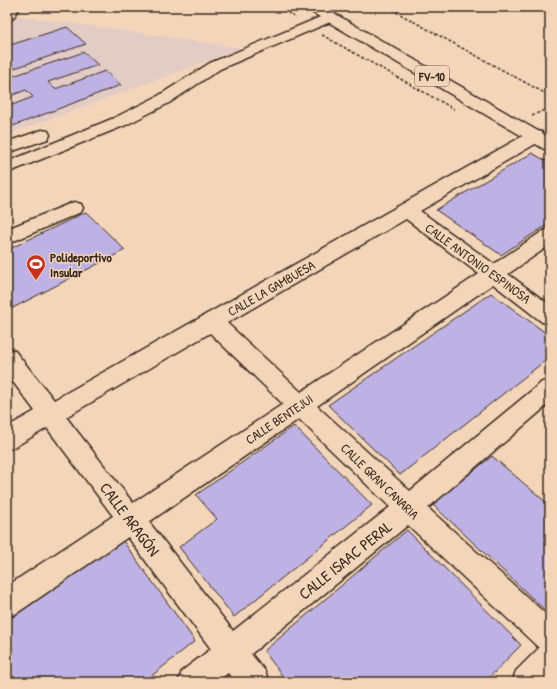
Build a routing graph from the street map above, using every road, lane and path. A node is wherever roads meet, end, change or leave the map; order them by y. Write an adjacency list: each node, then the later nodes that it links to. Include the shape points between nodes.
1 (279, 7): 5 (path)
2 (314, 7): 4 (street, FV-10)
3 (387, 7): 6 (path)
4 (334, 12): 5 (street); 9 (street, FV-10); 9 (street, FV-10, via 364,22)
5 (308, 26): 8 (path); 12 (street, via 198,74 158,103 124,121)
6 (550, 96)
7 (550, 107): 9 (path)
8 (456, 110)
9 (541, 132): 14 (street, CALLE LA GAMBUESA)
10 (42, 135): 11 (street)
11 (7, 148)
12 (7, 168)
13 (74, 208): 16 (street)
14 (407, 210): 17 (street, CALLE ANTONIO ESPINOSA); 19 (street, CALLE LA GAMBUESA)
15 (550, 236): 17 (street, CALLE BENTEJUI)
16 (7, 237)
17 (493, 273): 18 (street, CALLE ANTONIO ESPINOSA); 22 (street, CALLE BENTEJUI)
18 (550, 316)
19 (212, 322): 22 (street, CALLE GRAN CANARIA); 23 (street, CALLE LA GAMBUESA)
20 (7, 357): 23 (street, CALLE ARAGÓN)
21 (550, 389): 25 (street, CALLE ISAAC PERAL)
22 (301, 405): 25 (street, CALLE GRAN CANARIA); 26 (street, CALLE BENTEJUI)
23 (50, 414): 24 (street, CALLE LA GAMBUESA); 26 (street, CALLE ARAGÓN)
24 (7, 439)
25 (409, 508): 28 (street, CALLE GRAN CANARIA); 29 (street, CALLE ISAAC PERAL)
26 (130, 519): 27 (street, CALLE BENTEJUI); 29 (street, CALLE ARAGÓN)
27 (7, 603)
28 (550, 638)
29 (230, 651): 31 (street, CALLE ISAAC PERAL); 32 (street, CALLE ARAGÓN)
30 (550, 658): 33 (street)
31 (193, 682)
32 (254, 682)
33 (527, 682)

